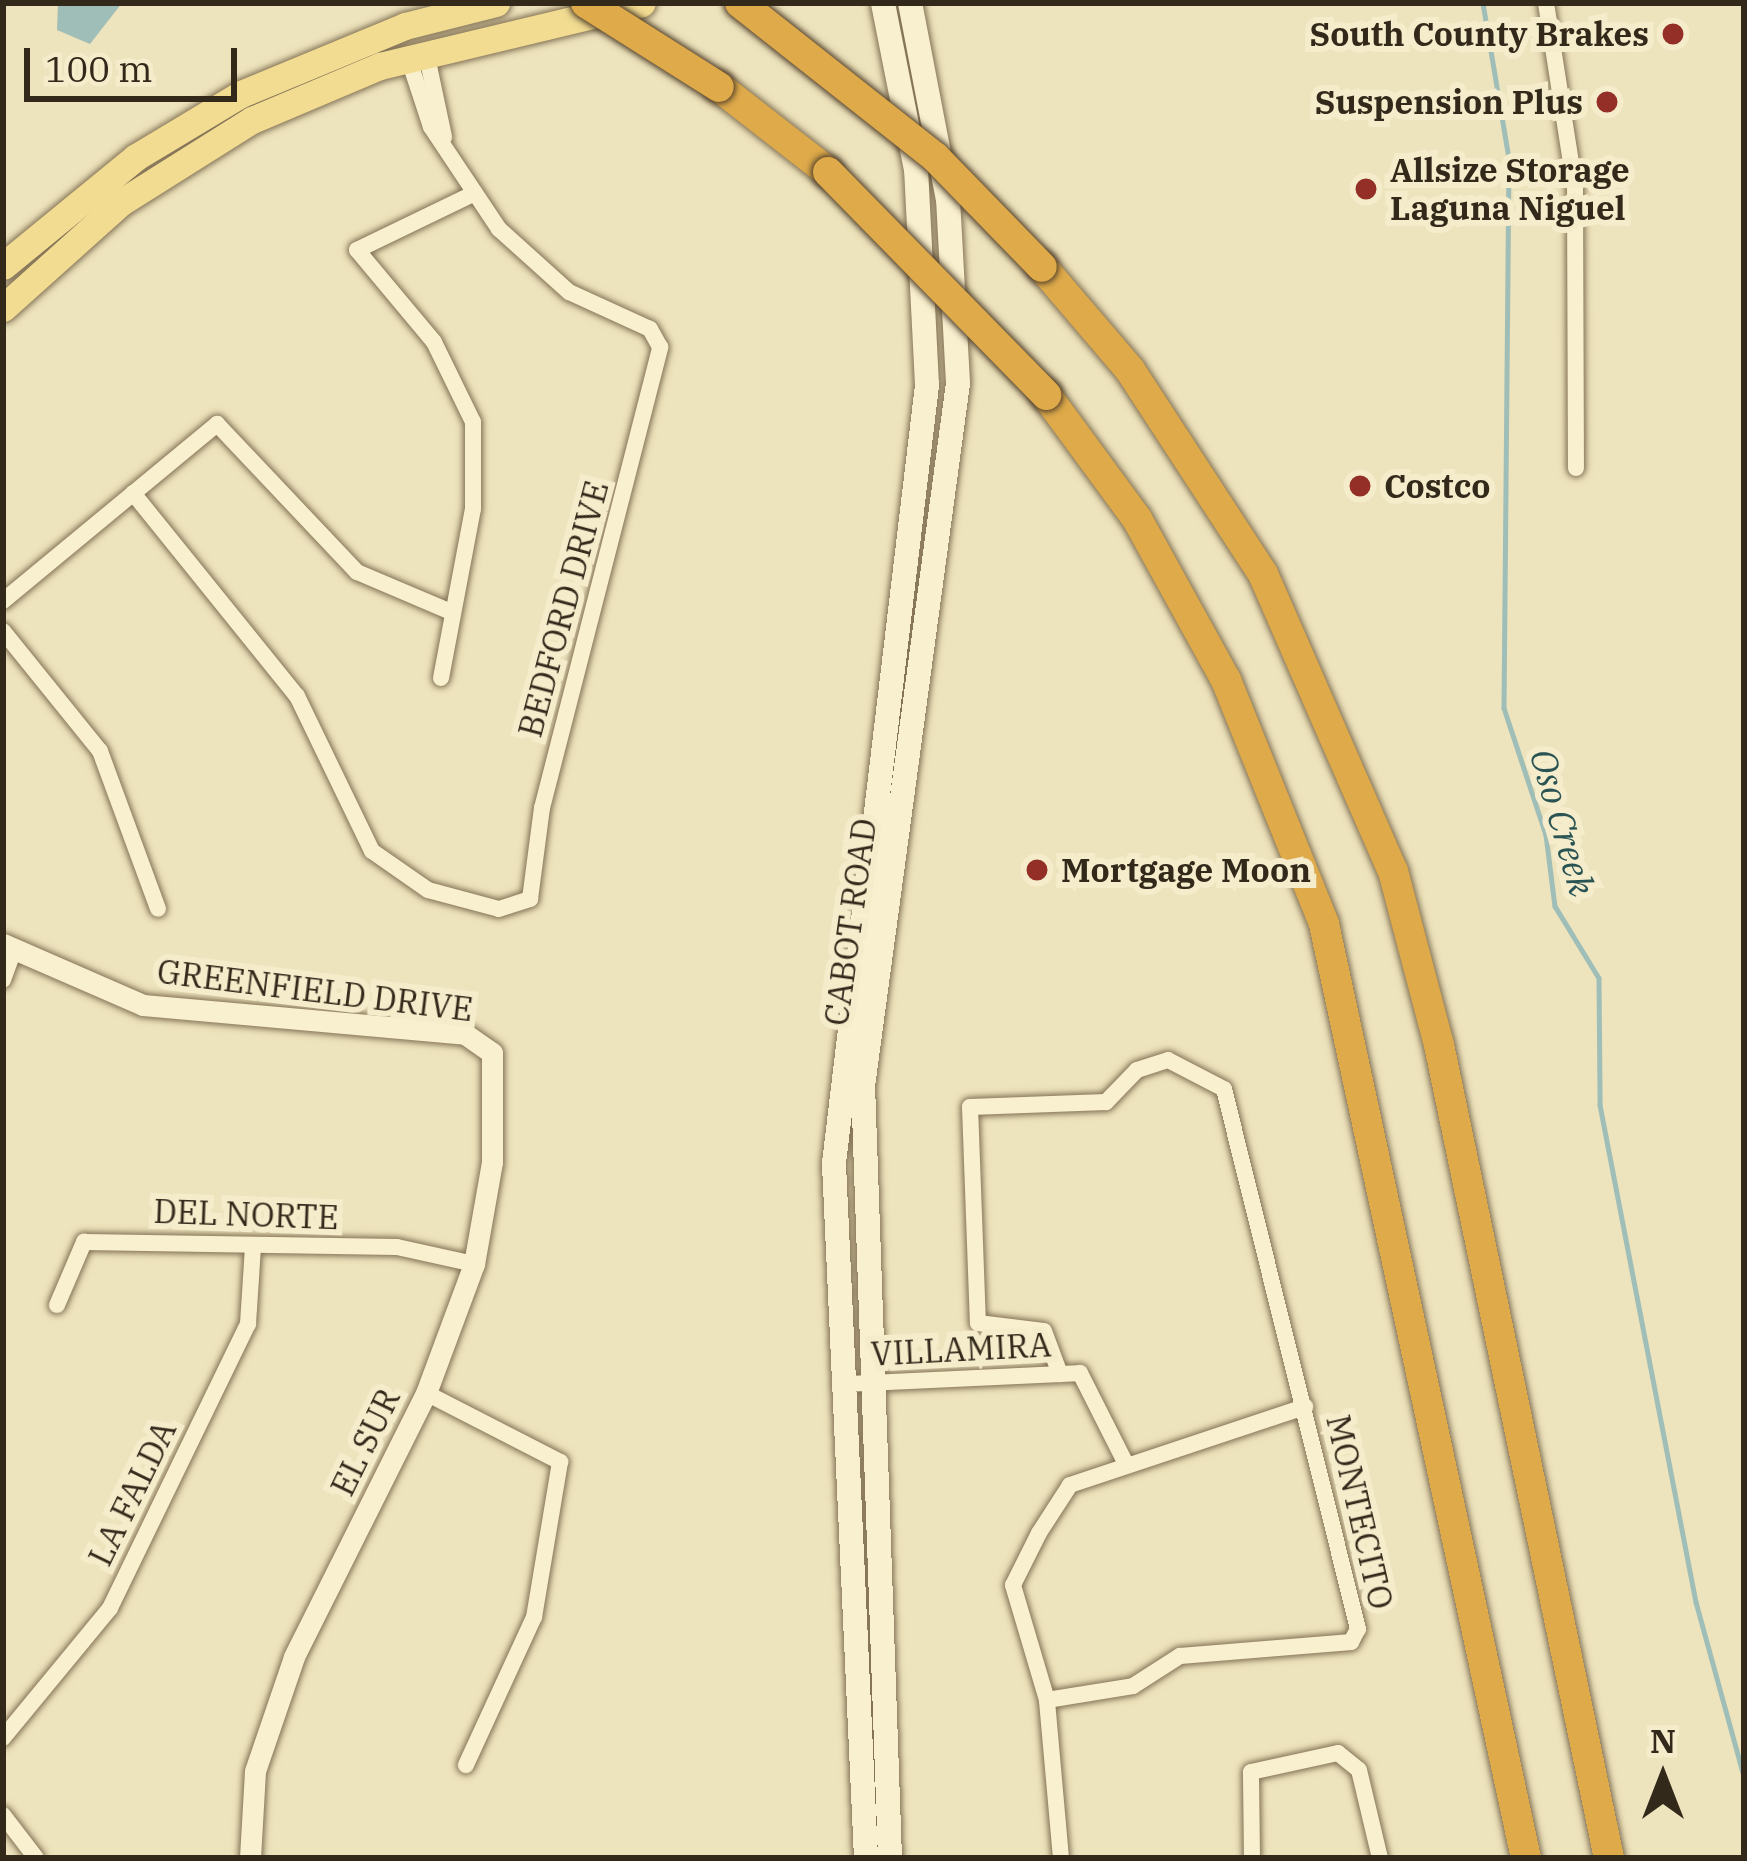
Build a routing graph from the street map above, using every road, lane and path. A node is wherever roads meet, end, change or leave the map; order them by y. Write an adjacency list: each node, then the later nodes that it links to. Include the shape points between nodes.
1 (496, 3): 10 (main road, via 405,26 224,104 136,158)
2 (586, 3): 41 (highway, bridge, via 719,87 828,172 1046,395 1137,519 1226,680 1324,925)
3 (642, 3): 8 (main road)
4 (740, 3): 42 (highway, bridge, via 935,157 1042,267 1130,370 1263,574 1393,871)
5 (883, 3): 26 (main road, CABOT ROAD, via 916,170 927,385 837,1078)
6 (910, 3): 26 (main road, CABOT ROAD, via 948,200 958,383 864,1067)
7 (1546, 3): 12 (street, via 1575,188)
8 (417, 55): 9 (street, via 444,136); 11 (main road, via 211,144 120,203)
9 (476, 193): 13 (street, BEDFORD DRIVE, via 551,278 657,336 530,899 500,909 428,890 372,851 297,696); 15 (street, via 357,250 434,341 472,422 473,509)
10 (3, 266)
11 (3, 308)
12 (1576, 468)
13 (133, 494): 14 (street); 15 (street, via 218,424 357,572)
14 (3, 601)
15 (449, 610): 17 (street)
16 (3, 631): 18 (street, via 100,751)
17 (440, 678)
18 (158, 910)
19 (9, 946): 20 (street); 21 (street, GREENFIELD DRIVE, via 143,1005)
20 (3, 980)
21 (487, 1045): 23 (street, EL SUR, via 492,1162)
22 (253, 1246): 23 (street, DEL NORTE, via 397,1247); 24 (street, DEL NORTE, via 84,1242); 31 (street, LA FALDA, via 248,1324 110,1608)
23 (474, 1264): 27 (street, EL SUR)
24 (57, 1305)
25 (1060, 1374): 26 (street, VILLAMIRA); 28 (street, MONTECITO, via 1043,1331 978,1323 970,1107 1106,1102 1153,1061 1224,1089); 29 (street, VILLAMIRA, via 1080,1373)
26 (860, 1384): 36 (main road, CABOT ROAD); 37 (main road, CABOT ROAD)
27 (426, 1394): 32 (street, via 560,1462 534,1617); 35 (street, EL SUR, via 294,1657 255,1771)
28 (1305, 1407): 29 (street); 30 (street, MONTECITO, via 1358,1629 1351,1642 1180,1656 1133,1686)
29 (1124, 1460): 30 (street, via 1070,1485 1012,1585)
30 (1047, 1700): 38 (street)
31 (3, 1738)
32 (466, 1765)
33 (3, 1815): 34 (street)
34 (36, 1858)
35 (250, 1858)
36 (866, 1858)
37 (890, 1858)
38 (1061, 1858)
39 (1252, 1858): 40 (street, via 1251,1772 1338,1753 1358,1770)
40 (1380, 1858)
41 (1526, 1858)
42 (1609, 1858)

